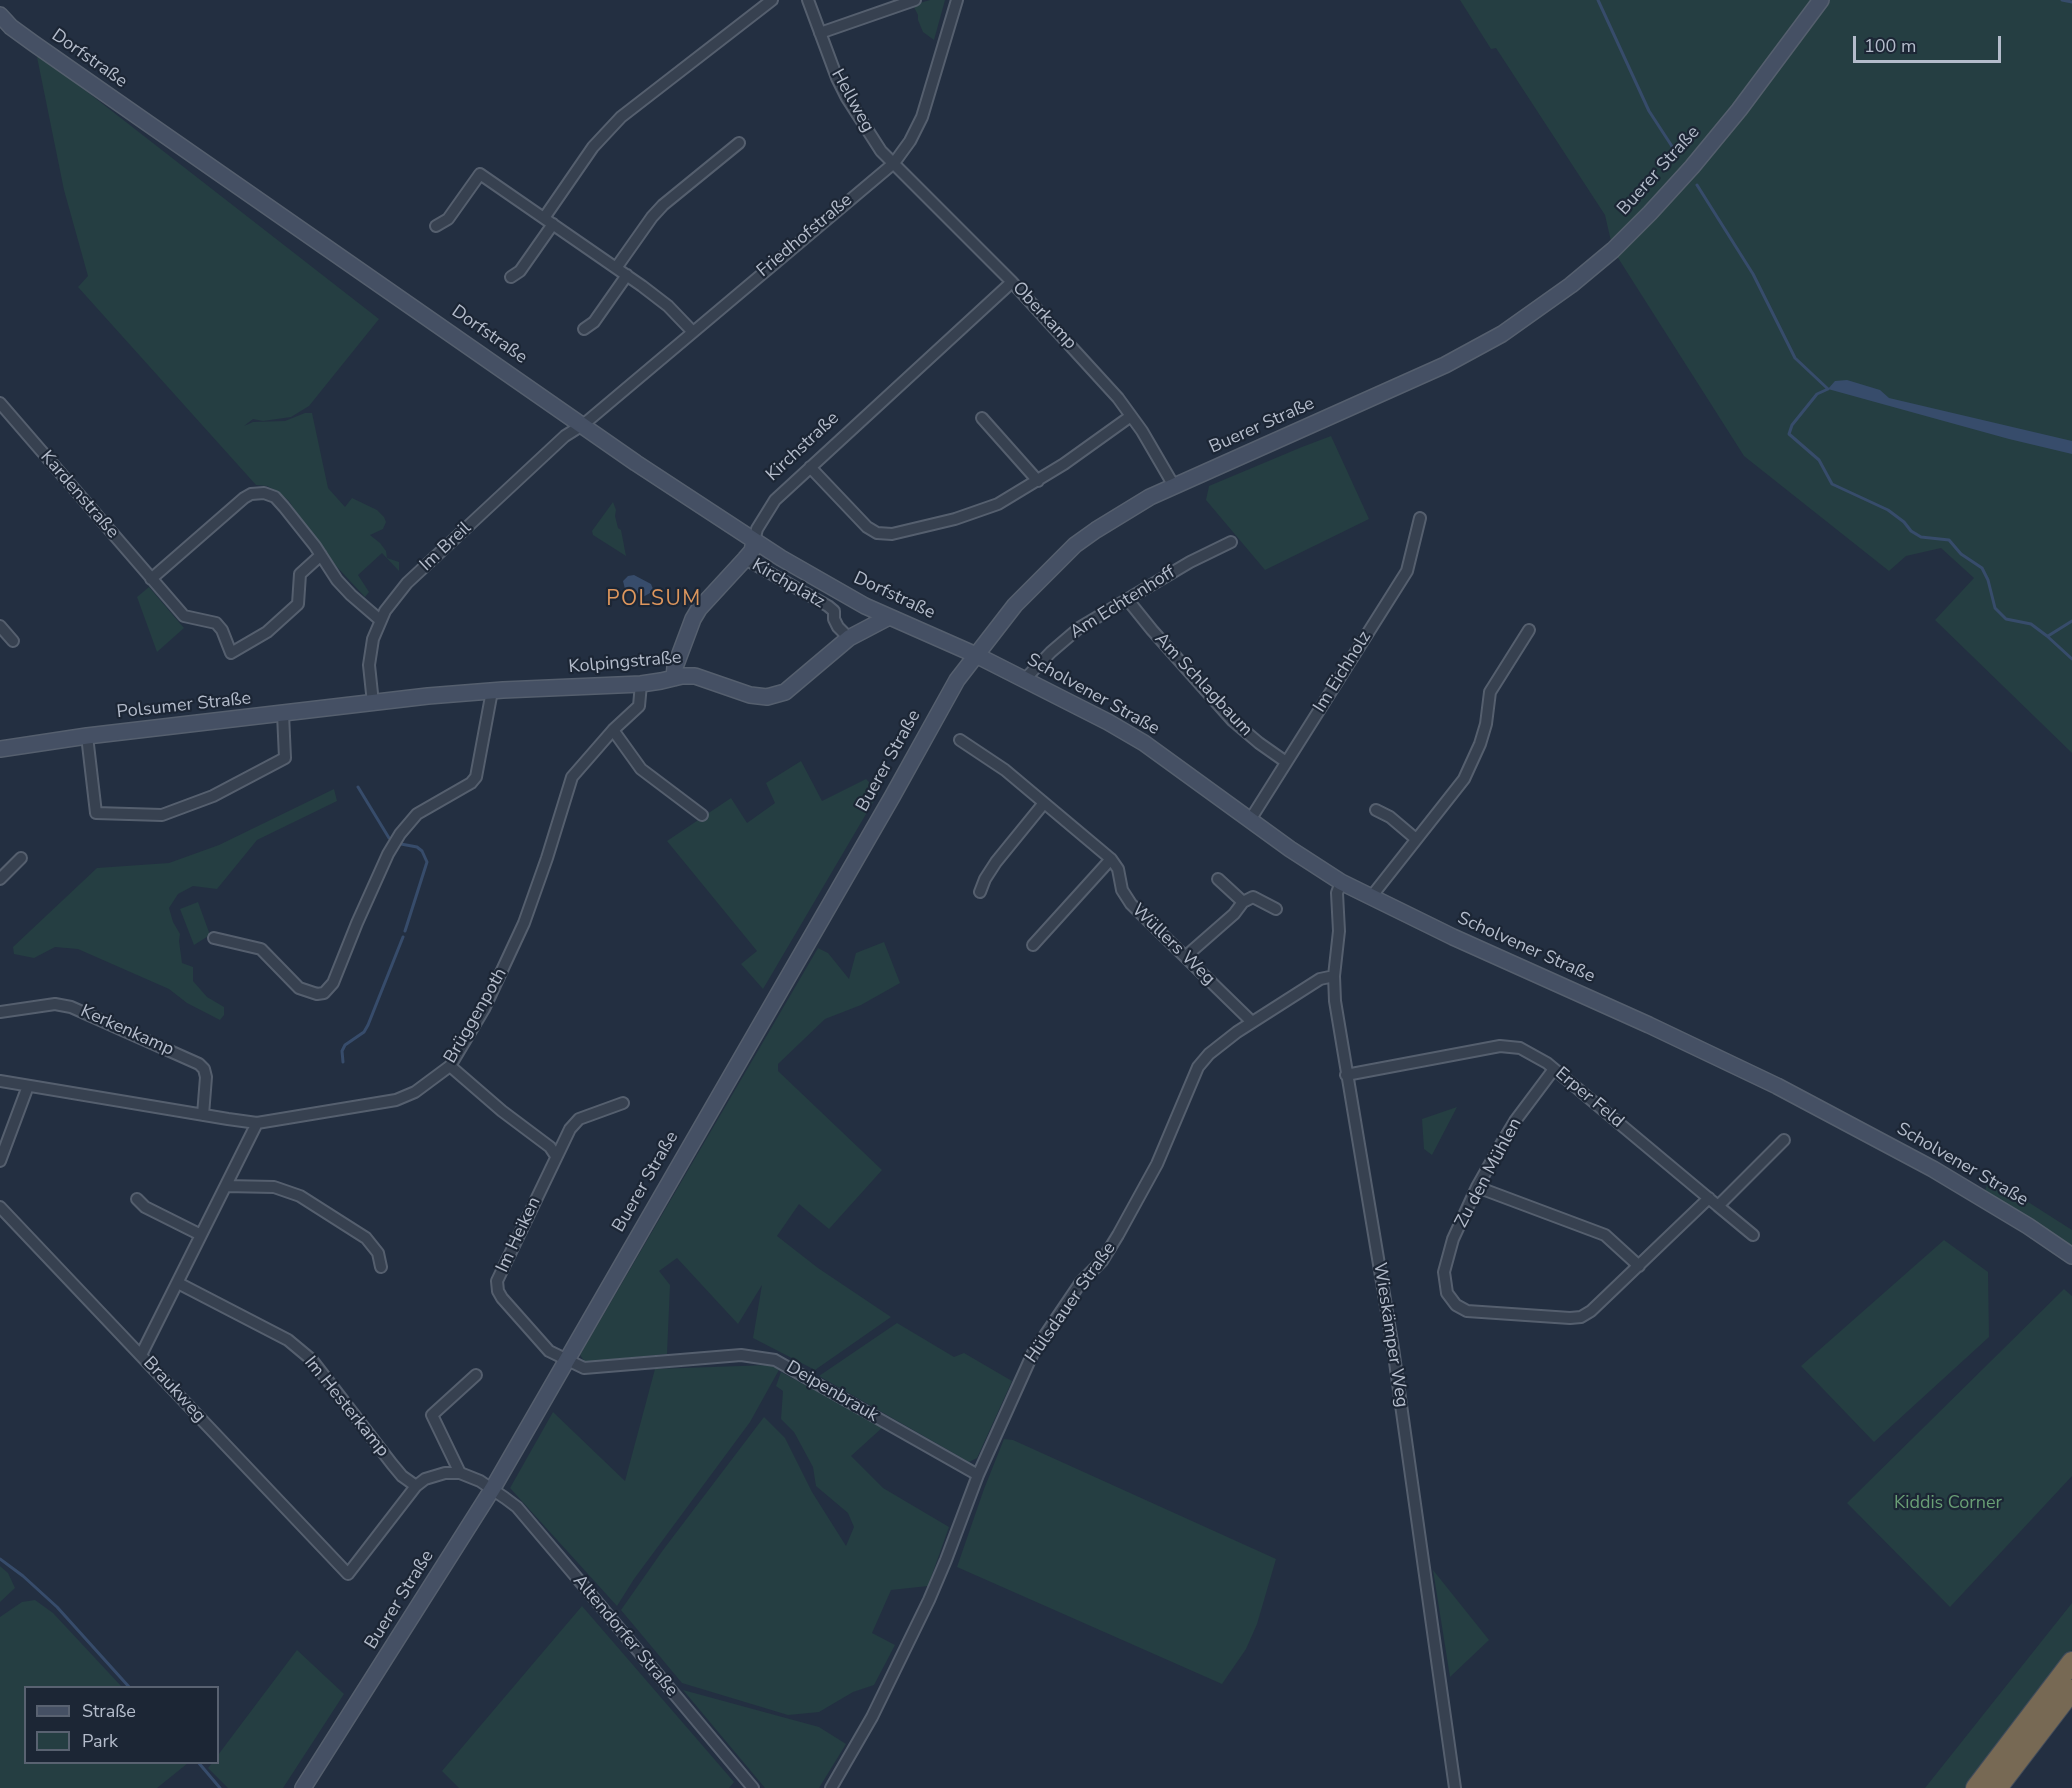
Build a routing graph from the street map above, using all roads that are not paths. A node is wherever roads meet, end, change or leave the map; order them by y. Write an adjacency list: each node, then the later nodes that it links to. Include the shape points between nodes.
1 (772, 0): 10 (street, via 621,117 593,147)
2 (808, 0): 7 (street, Hellweg)
3 (915, 0): 7 (street)
4 (957, 0): 9 (street, Friedhofstraße, via 922,117)
5 (1821, 0): 26 (main road, Buerer Straße, via 1732,118 1650,213 1613,250 1535,312 1445,365)
6 (0, 15): 23 (main road, Dorfstraße, via 33,44)
7 (820, 33): 9 (street, Hellweg, via 847,98 881,151)
8 (739, 142): 12 (street, via 663,205)
9 (894, 163): 15 (street, Oberkamp); 17 (street, Friedhofstraße)
10 (548, 221): 11 (street, via 480,174 448,219); 12 (street); 14 (street, via 520,271)
11 (436, 226)
12 (616, 268): 13 (street)
13 (627, 275): 16 (street, via 594,322); 17 (street, via 668,306)
14 (511, 277)
15 (1012, 282): 20 (street, Oberkamp); 24 (street, Kirchstraße)
16 (584, 329)
17 (692, 331): 23 (street, Friedhofstraße)
18 (0, 403): 19 (street, Kardenstraße)
19 (8, 412): 22 (street); 32 (street, Kardenstraße)
20 (1131, 416): 25 (street); 26 (street, Oberkamp)
21 (982, 418): 25 (street)
22 (0, 422)
23 (584, 424): 28 (main road, Dorfstraße); 35 (street, Im Breil, via 565,436 407,583)
24 (810, 467): 25 (street, via 867,527 877,533 892,534 977,513); 28 (street, Kirchstraße, via 775,500 757,529)
25 (1038, 480)
26 (1174, 486): 40 (main road, Buerer Straße, via 1075,544 1015,605)
27 (1420, 518): 51 (street, Im Eichholz, via 1407,571)
28 (754, 542): 31 (main road, Kirchstraße); 34 (main road, Dorfstraße)
29 (1231, 542): 33 (street, Am Echtenhoff)
30 (321, 555): 32 (street, via 275,498 264,493 251,494); 32 (street, Kardenstraße, via 300,574 298,604 267,632 231,653 216,623 184,616); 35 (street, via 351,596)
31 (745, 560): 38 (street, Kirchplatz, via 828,606 838,627); 41 (main road, Kirchstraße, via 699,609)
32 (151, 579)
33 (1127, 599): 42 (street, Am Echtenhoff, via 1079,628); 51 (street, Am Schlagbaum, via 1233,721)
34 (889, 617): 38 (main road, Kolpingstraße); 40 (main road, Dorfstraße)
35 (380, 620): 45 (street, Im Breil, via 369,665)
36 (0, 626): 39 (street)
37 (1529, 630): 56 (street, via 1490,692 1486,724 1464,779)
38 (849, 638): 41 (main road, Kolpingstraße, via 791,688 773,696 758,697 695,676)
39 (13, 641)
40 (976, 655): 42 (main road, Scholvener Straße); 96 (main road, Buerer Straße, via 952,689)
41 (674, 678): 43 (main road, Kolpingstraße)
42 (1025, 680): 55 (main road, Scholvener Straße, via 1144,743)
43 (641, 684): 44 (main road, Kolpingstraße); 47 (street, Brüggenpoth, via 639,706)
44 (492, 691): 45 (main road, Kolpingstraße); 66 (street, via 476,777 417,814 400,834 333,983 324,993 299,988 261,949)
45 (373, 703): 46 (main road, Polsumer Straße)
46 (283, 714): 48 (main road, Polsumer Straße); 48 (street, via 285,758 213,796 162,815 96,813)
47 (613, 730): 54 (street, via 641,769); 72 (street, Brüggenpoth, via 572,777 524,925 486,1006)
48 (87, 736): 50 (main road, Polsumer Straße)
49 (960, 740): 52 (street, Wüllers Weg)
50 (0, 749)
51 (1286, 762): 55 (street, Im Eichholz)
52 (1044, 803): 58 (street, Wüllers Weg); 62 (street, via 996,862)
53 (1376, 810): 56 (street)
54 (702, 815)
55 (1250, 820): 61 (main road, Scholvener Straße)
56 (1416, 839): 63 (street)
57 (21, 858): 59 (street)
58 (1111, 859): 67 (street); 68 (street, Wüllers Weg, via 1131,904)
59 (0, 879)
60 (1218, 879): 64 (street)
61 (1341, 882): 63 (main road, Scholvener Straße); 69 (street, Wieskämper Weg, via 1337,893 1339,931)
62 (980, 892)
63 (1371, 897): 91 (main road, Scholvener Straße, via 1777,1086 1933,1168)
64 (1243, 902): 65 (street, via 1253,897); 68 (street)
65 (1276, 909)
66 (214, 938)
67 (1033, 945)
68 (1185, 956): 71 (street, Wüllers Weg)
69 (1334, 976): 71 (street, Hülsdauer Straße, via 1320,979); 74 (street, Wieskämper Weg)
70 (0, 1012): 78 (street, Kerkenkamp, via 55,1004 71,1006 199,1064 206,1077)
71 (1252, 1022): 99 (street, Hülsdauer Straße, via 1197,1067 1157,1164 1119,1235 1033,1353)
72 (450, 1066): 79 (street, Brüggenpoth, via 415,1092 396,1100); 81 (street)
73 (1554, 1069): 74 (street, Erper Feld, via 1520,1048 1500,1046); 84 (street, Zu den Mühlen, via 1515,1121); 85 (street, Erper Feld)
74 (1346, 1074): 107 (street, Wieskämper Weg, via 1393,1348)
75 (0, 1081): 76 (street, Brüggenpoth)
76 (28, 1086): 78 (street, Brüggenpoth); 82 (street)
77 (623, 1103): 81 (street, Im Heiken, via 579,1119)
78 (203, 1115): 79 (street, Brüggenpoth)
79 (257, 1123): 83 (street)
80 (1784, 1140): 87 (street)
81 (556, 1156): 96 (street, Im Heiken, via 497,1281 502,1298 549,1351)
82 (0, 1161)
83 (226, 1186): 89 (street); 93 (street, via 274,1187 300,1196 366,1238 378,1253)
84 (1477, 1187): 92 (street, via 1605,1234); 92 (street, Zu den Mühlen, via 1444,1272 1447,1293 1467,1311 1581,1317)
85 (1708, 1198): 87 (street, Erper Feld); 92 (street, Zu den Mühlen)
86 (137, 1199): 89 (street, via 145,1207)
87 (1718, 1206): 90 (street, Erper Feld)
88 (0, 1207): 95 (street, Braukweg)
89 (201, 1235): 94 (street)
90 (1753, 1235)
91 (2072, 1256)
92 (1639, 1266)
93 (381, 1267)
94 (177, 1284): 95 (street); 100 (street, Im Hesterkamp, via 288,1340 312,1360 392,1464)
95 (141, 1355): 100 (street, Braukweg, via 348,1574)
96 (566, 1360): 99 (street, Deipenbrauk, via 591,1368 741,1355 775,1360); 101 (main road, Buerer Straße)
97 (476, 1375): 98 (street, via 432,1415)
98 (460, 1473): 100 (street, via 445,1473); 101 (street)
99 (978, 1475): 106 (street, Hülsdauer Straße, via 929,1600 872,1717)
100 (416, 1486)
101 (493, 1488): 104 (main road, Buerer Straße); 105 (street, Altendorfer Straße, via 524,1515)
102 (2072, 1662): 108 (highway)
103 (2072, 1690): 109 (highway)
104 (303, 1788)
105 (753, 1788)
106 (831, 1788)
107 (1455, 1788)
108 (1976, 1788)
109 (1997, 1788)

